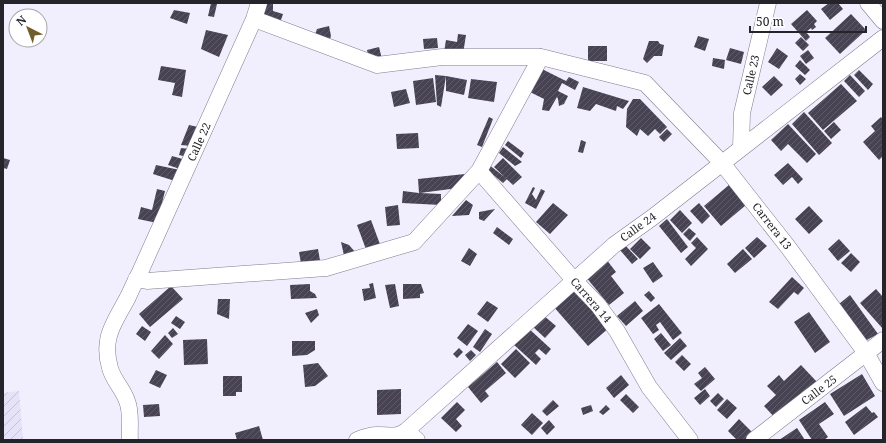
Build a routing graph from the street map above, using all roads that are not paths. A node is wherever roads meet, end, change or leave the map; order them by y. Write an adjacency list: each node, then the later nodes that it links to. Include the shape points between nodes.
1 (259, 3): 4 (street, Calle 22)
2 (768, 3): 8 (street, Calle 23, via 742,113)
3 (868, 3): 5 (street)
4 (254, 18): 7 (street, via 377,65 442,57); 11 (street, Calle 22)
5 (883, 21)
6 (883, 38): 8 (street, Calle 24)
7 (541, 56): 9 (street, Carrera 13, via 645,83); 10 (street)
8 (741, 148): 9 (street, Calle 24)
9 (722, 163): 12 (street, Calle 24, via 614,245); 14 (street, Carrera 13, via 788,247)
10 (479, 171): 11 (street, via 414,242 326,268); 12 (street, Carrera 14)
11 (136, 280): 17 (street, Calle 22, via 110,330 107,351 113,377 127,402)
12 (574, 280): 16 (street, Calle 24); 19 (street, Carrera 14, via 618,331 649,387)
13 (883, 340): 14 (street, Calle 25)
14 (866, 354): 15 (street, Carrera 13); 20 (street, Calle 25)
15 (883, 382)
16 (412, 436): 18 (street, via 378,435)
17 (130, 440)
18 (357, 440)
19 (690, 440)
20 (754, 440)

